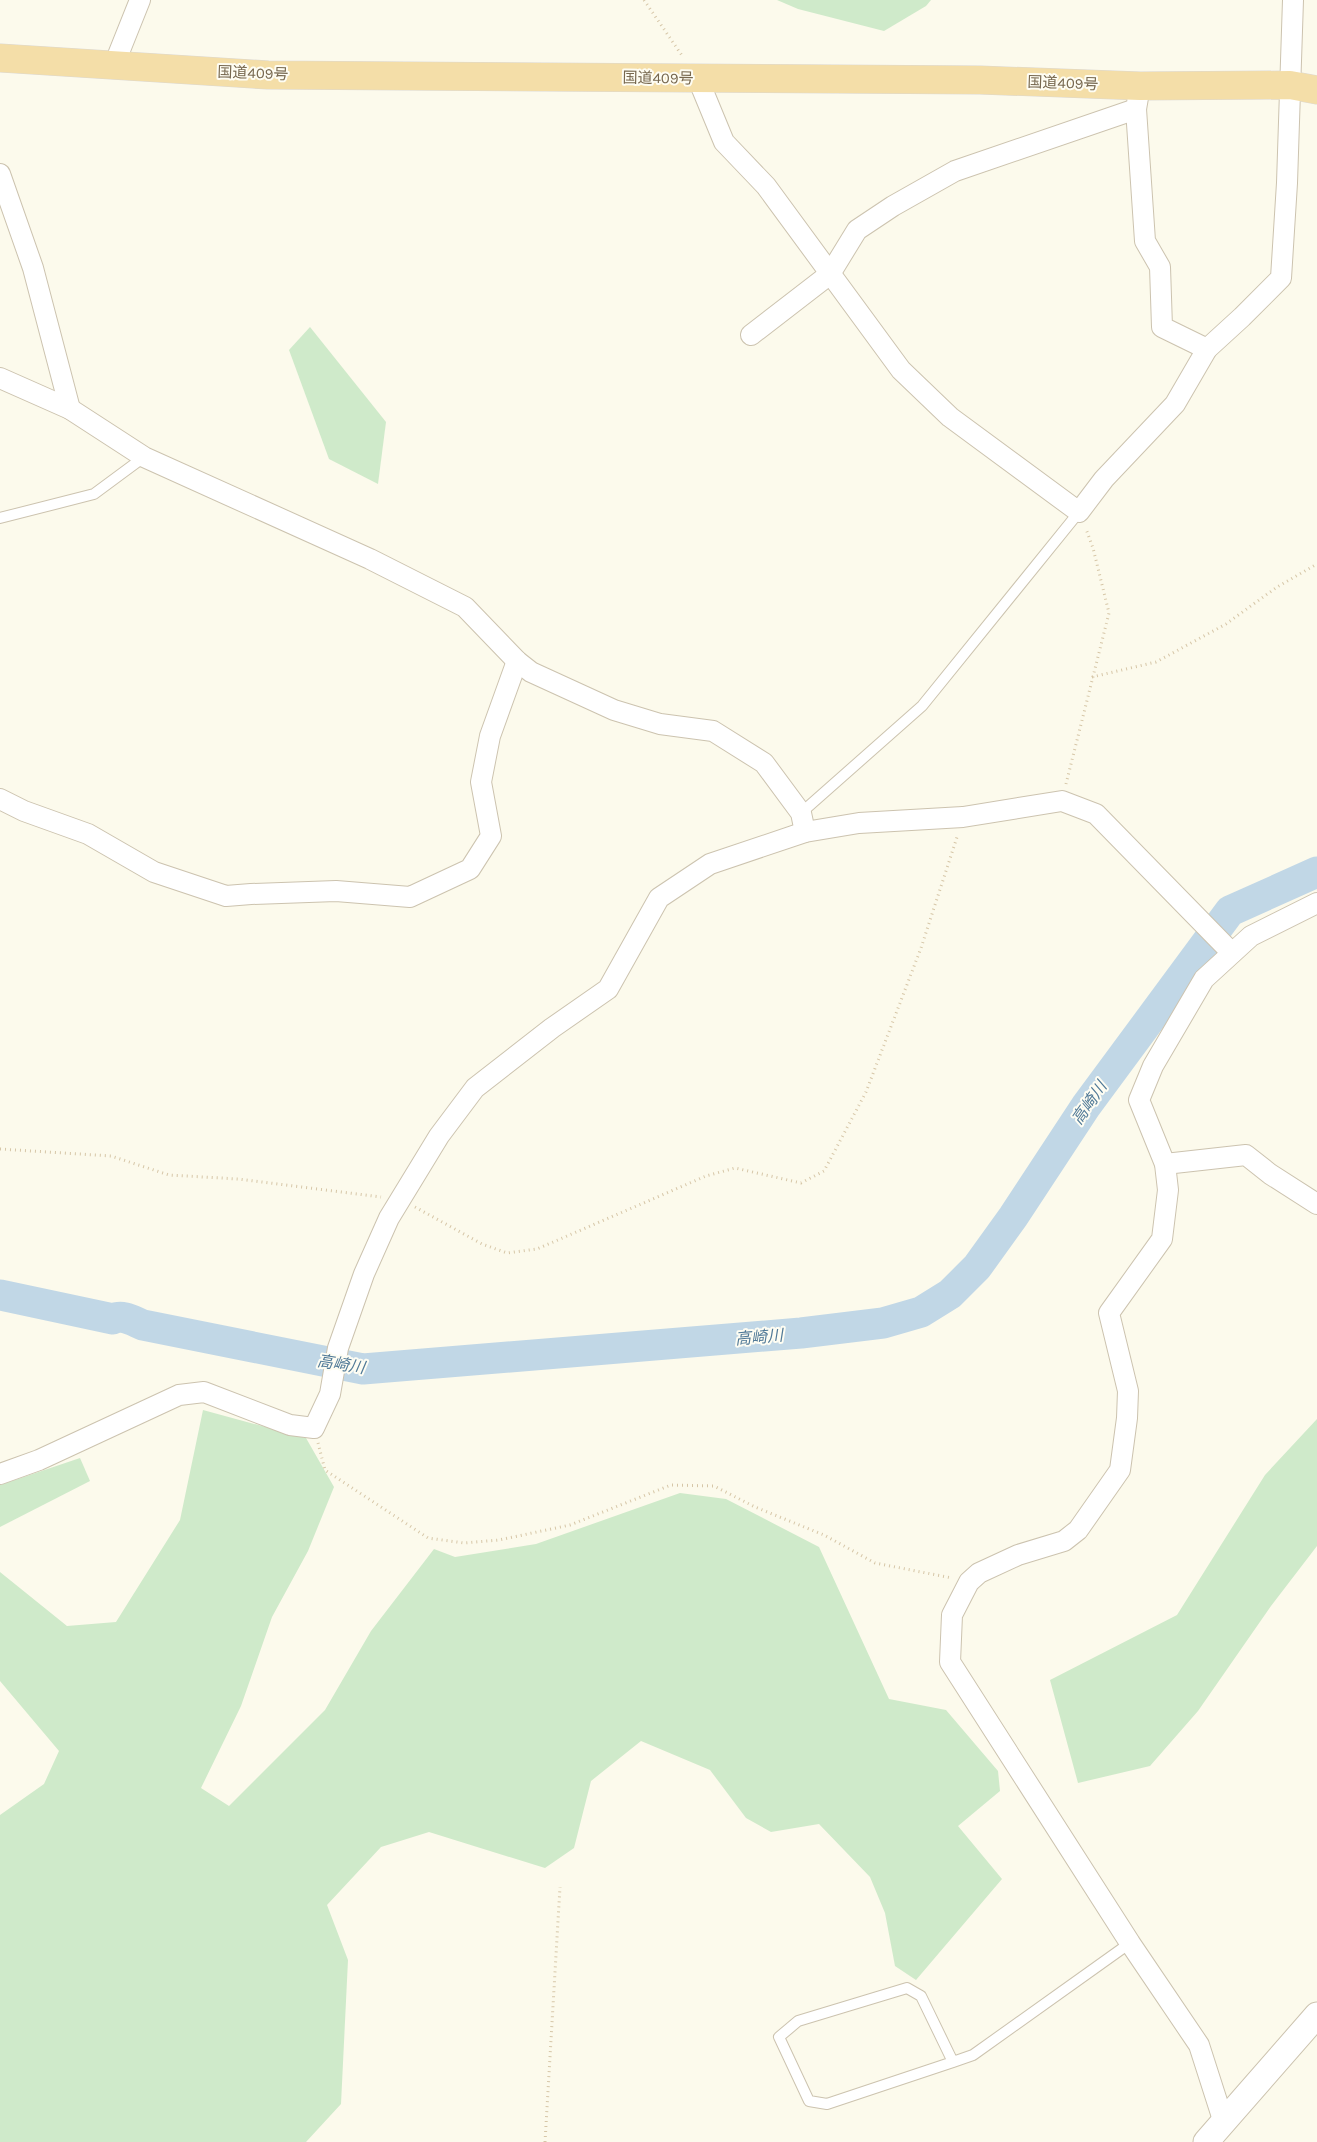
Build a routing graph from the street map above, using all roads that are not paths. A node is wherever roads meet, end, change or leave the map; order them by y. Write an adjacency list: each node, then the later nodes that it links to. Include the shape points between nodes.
1 (140, 0): 4 (street)
2 (1293, 0): 6 (street)
3 (0, 58): 4 (highway, 国道409号)
4 (114, 65): 5 (highway, 国道409号, via 268,74)
5 (698, 79): 8 (highway, 国道409号, via 980,80); 10 (street, via 724,142 766,186)
6 (1290, 86): 7 (highway, 国道409号); 8 (highway, 国道409号); 12 (street, via 1281,278)
7 (1317, 90)
8 (1138, 97): 10 (street, via 954,171 893,206 857,230); 12 (street, via 1145,241 1160,267 1162,327)
9 (0, 174): 14 (street, via 33,268)
10 (830, 274): 11 (street); 16 (street, via 901,370 943,411)
11 (751, 335)
12 (1207, 349): 16 (street, via 1175,404 1104,479)
13 (0, 378): 14 (street)
14 (70, 409): 15 (street)
15 (144, 457): 17 (lane, via 94,494); 18 (street, via 370,559 465,606)
16 (1079, 512): 20 (lane, via 922,706)
17 (0, 518)
18 (517, 661): 19 (street, via 490,736 481,782 491,836 470,869 410,897 336,891 226,896 154,872 88,834); 20 (street, via 531,672 614,710 660,724 713,731 764,763)
19 (0, 799)
20 (803, 823): 22 (street, via 963,817 1062,801 1096,814); 25 (street, via 710,864 659,898 608,990 552,1028 475,1088 440,1136 389,1218 364,1274 338,1348 330,1394 314,1428 290,1425 204,1392 179,1394 39,1460)
21 (1317, 903): 22 (street, via 1251,936)
22 (1232, 953): 23 (street, via 1204,979 1153,1066 1139,1100)
23 (1164, 1164): 24 (street, via 1246,1155); 26 (street, via 1168,1190 1162,1239 1109,1313 1128,1391 1120,1470 1078,1530 1064,1541 1018,1555 979,1573 969,1582 952,1615 950,1662)
24 (1317, 1204)
25 (0, 1474)
26 (1130, 1943): 28 (lane, via 973,2055); 29 (street, via 1199,2046)
27 (1317, 2015): 29 (street)
28 (954, 2062): 28 (lane, via 827,2104 809,2101 780,2037 798,2021 907,1988 921,1996)
29 (1224, 2123): 30 (street)
30 (1206, 2142)

